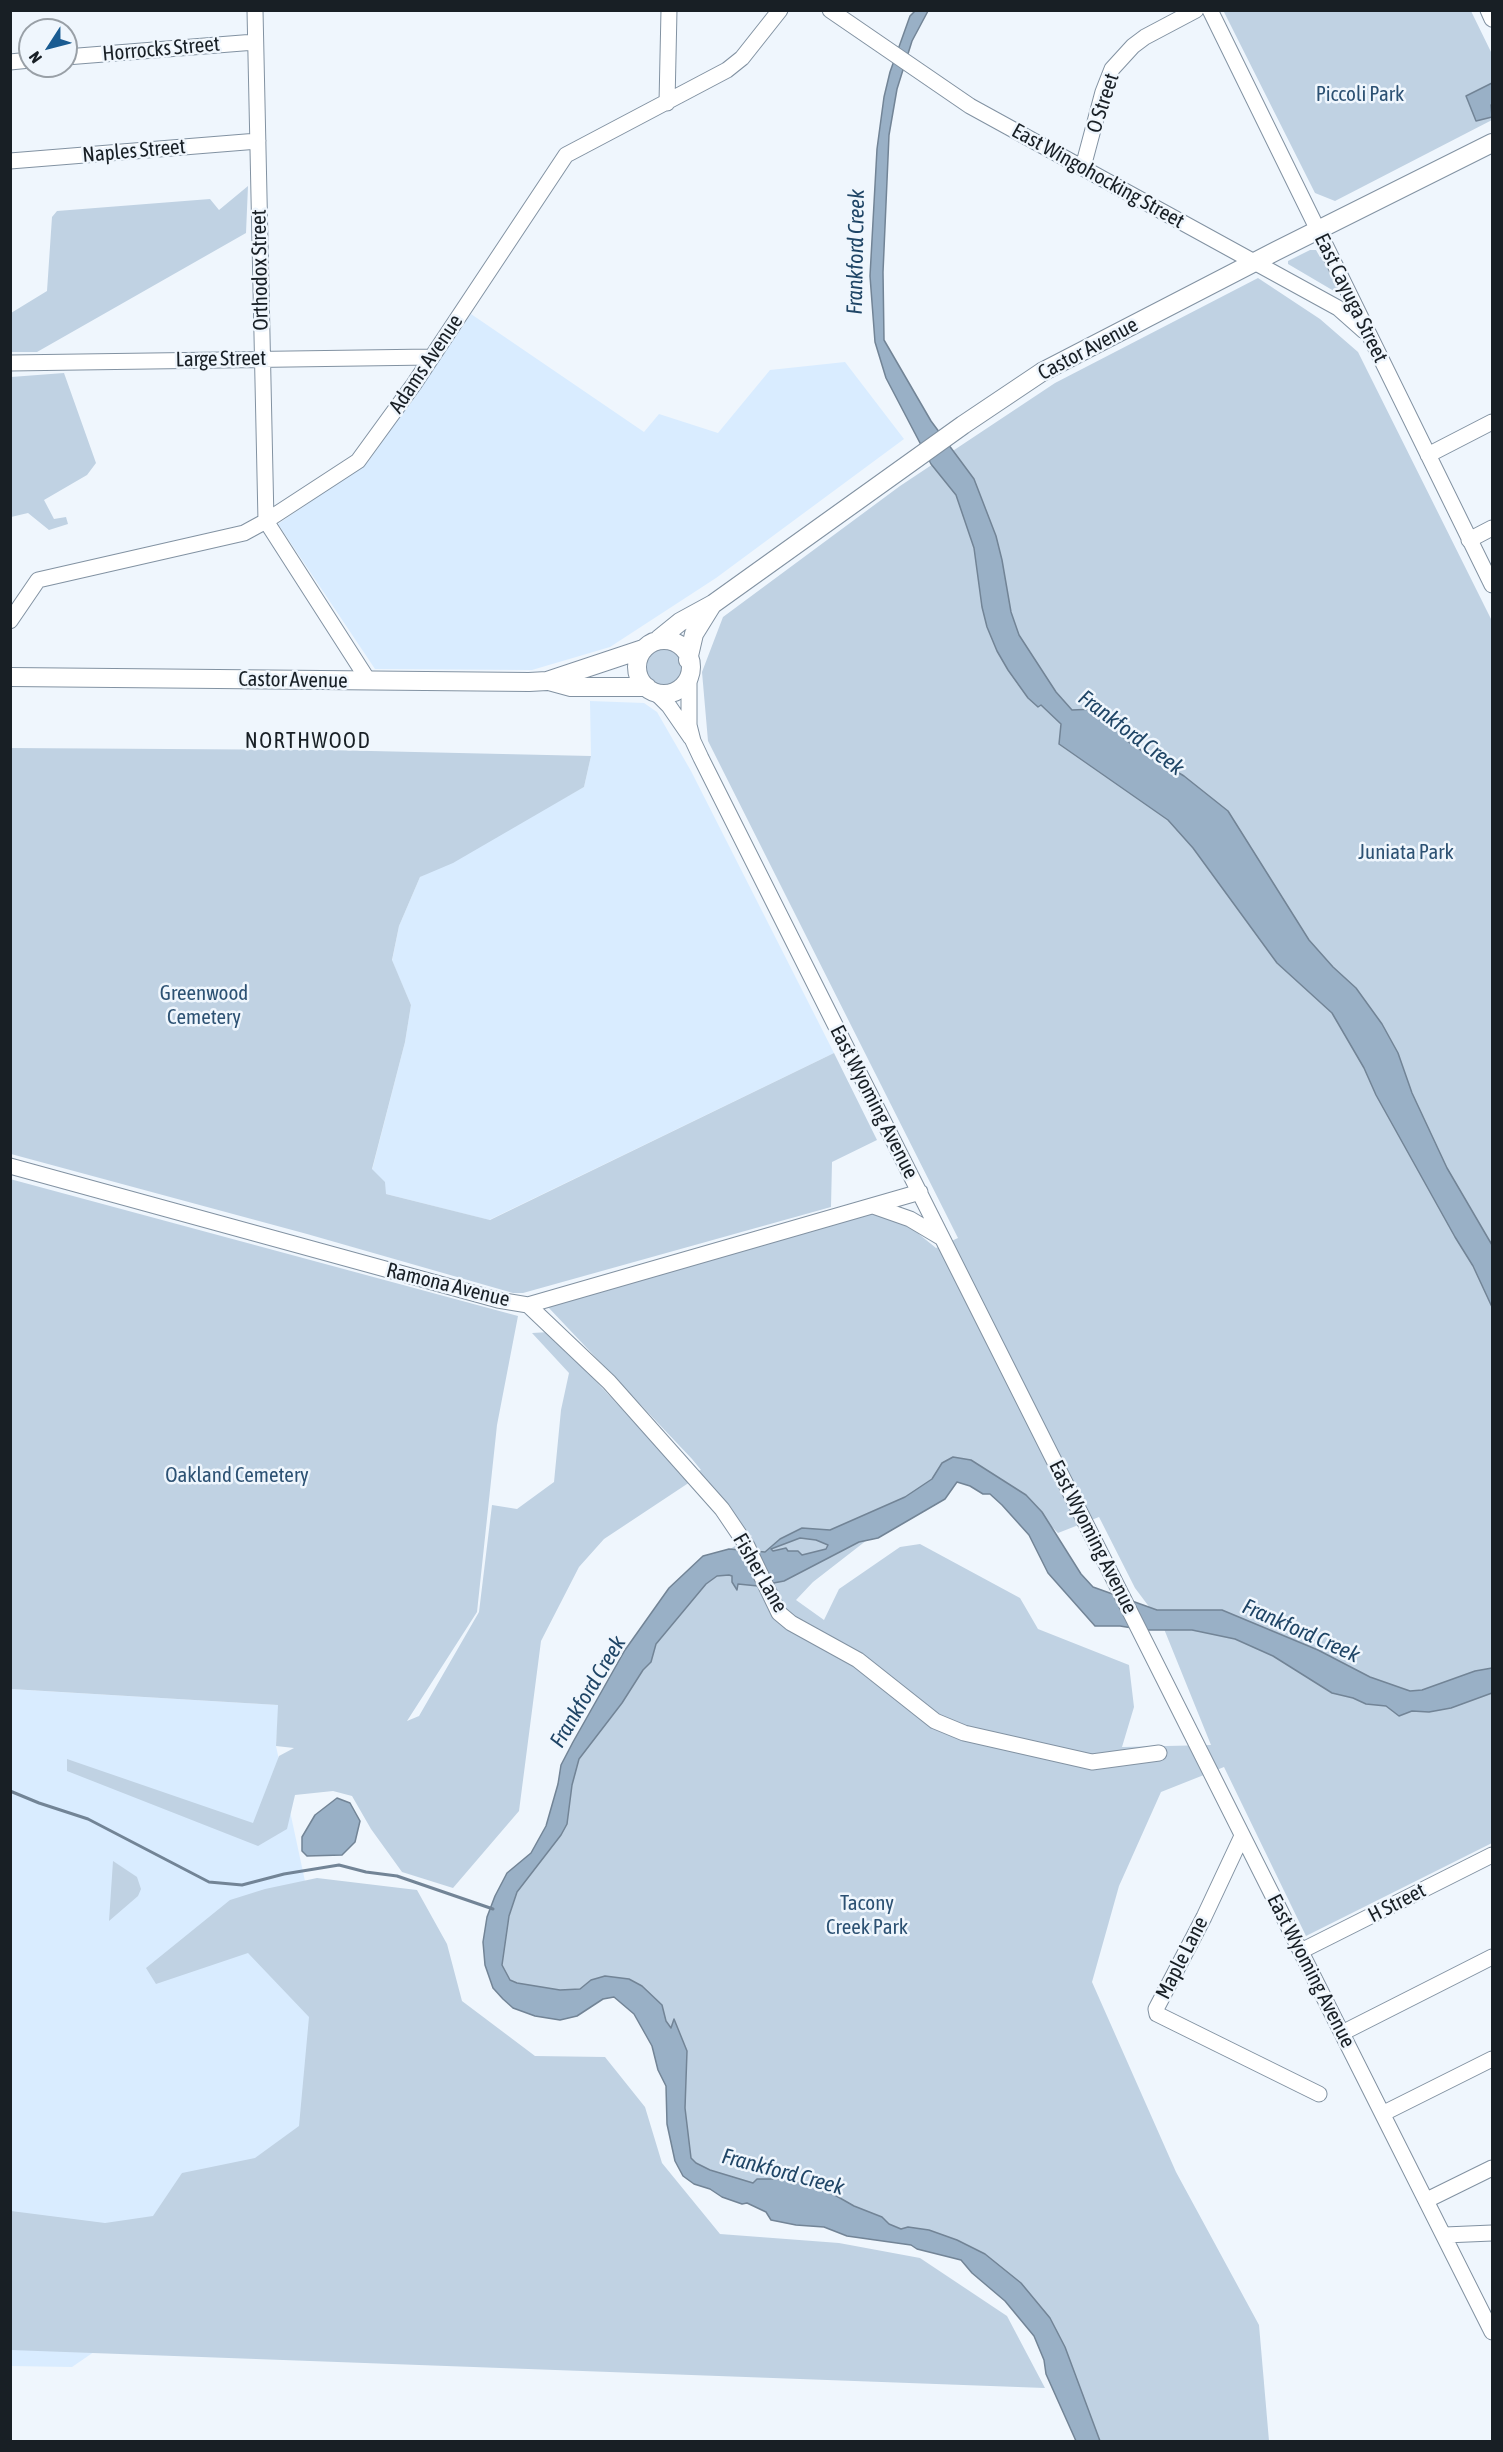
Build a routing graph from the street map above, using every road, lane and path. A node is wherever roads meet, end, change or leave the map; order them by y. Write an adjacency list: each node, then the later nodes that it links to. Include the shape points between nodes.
1 (255, 10): 9 (street, Orthodox Street)
2 (669, 10): 11 (street)
3 (780, 10): 11 (street, Adams Avenue, via 730,68)
4 (830, 10): 15 (street, East Wingohocking Street, via 970,106)
5 (1196, 10): 15 (street, O Street, via 1132,46 1112,69 1102,92)
6 (1210, 10): 16 (street, East Cayuga Street)
7 (1488, 10): 8 (street)
8 (1492, 19)
9 (255, 42): 10 (street, Horrocks Street); 12 (street, Orthodox Street)
10 (78, 56)
11 (667, 103): 19 (street, Adams Avenue, via 566,155)
12 (258, 141): 14 (street, Naples Street); 20 (street, Orthodox Street)
13 (1492, 143): 16 (main road, Castor Avenue)
14 (10, 161)
15 (1083, 167): 17 (street, East Wingohocking Street)
16 (1319, 230): 17 (main road, Castor Avenue); 18 (street, East Cayuga Street)
17 (1255, 262): 18 (street, East Wingohocking Street, via 1338,308); 28 (main road, Castor Avenue, via 1042,372)
18 (1369, 335): 23 (street, East Cayuga Street)
19 (431, 357): 20 (street, Large Street); 24 (street, Adams Avenue, via 358,461)
20 (261, 358): 21 (street, Large Street); 24 (street, Orthodox Street)
21 (10, 363)
22 (1492, 422): 23 (street)
23 (1428, 455): 26 (street, East Cayuga Street)
24 (266, 520): 29 (street, Adams Avenue, via 244,533 38,580); 35 (street)
25 (1492, 528): 26 (street)
26 (1469, 540): 27 (street, East Cayuga Street)
27 (1492, 585)
28 (713, 604): 30 (main road, Castor Avenue, via 680,622); 32 (main road, Castor Avenue, via 694,634)
29 (10, 621)
30 (660, 639): 31 (main road); 32 (main road, via 677,644)
31 (643, 649): 36 (main road, Castor Avenue); 38 (main road, via 638,672)
32 (689, 668): 38 (main road, via 679,690); 39 (street, East Wyoming Avenue, via 688,713)
33 (10, 677): 34 (main road, Castor Avenue)
34 (38, 678): 35 (main road, Castor Avenue); 37 (main road, Castor Avenue)
35 (368, 680): 36 (main road, Castor Avenue)
36 (547, 681): 38 (main road, Castor Avenue, via 571,687)
37 (10, 684)
38 (651, 690): 39 (street, East Wyoming Avenue, via 669,706)
39 (693, 741): 41 (street, East Wyoming Avenue)
40 (10, 1166): 44 (street, Ramona Avenue)
41 (920, 1192): 42 (street, Ramona Avenue); 43 (street, East Wyoming Avenue)
42 (873, 1206): 43 (street, via 910,1219); 44 (street, Ramona Avenue)
43 (942, 1238): 46 (street, East Wyoming Avenue)
44 (528, 1305): 45 (street, Fisher Lane, via 609,1382 722,1509 747,1546 779,1613 791,1623 858,1660 935,1721 964,1732 1092,1762)
45 (1159, 1753)
46 (1242, 1836): 48 (street, East Wyoming Avenue); 52 (street, Maple Lane, via 1156,2009 1157,2014)
47 (1492, 1855): 48 (street, H Street)
48 (1301, 1951): 50 (street, East Wyoming Avenue)
49 (1492, 1957): 50 (street)
50 (1342, 2032): 53 (street, East Wyoming Avenue)
51 (1492, 2059): 53 (street)
52 (1319, 2094)
53 (1384, 2113): 55 (street, East Wyoming Avenue)
54 (1492, 2168): 55 (street)
55 (1427, 2200): 57 (street, East Wyoming Avenue)
56 (1492, 2233): 57 (street)
57 (1445, 2235): 58 (street, East Wyoming Avenue)
58 (1492, 2329)

